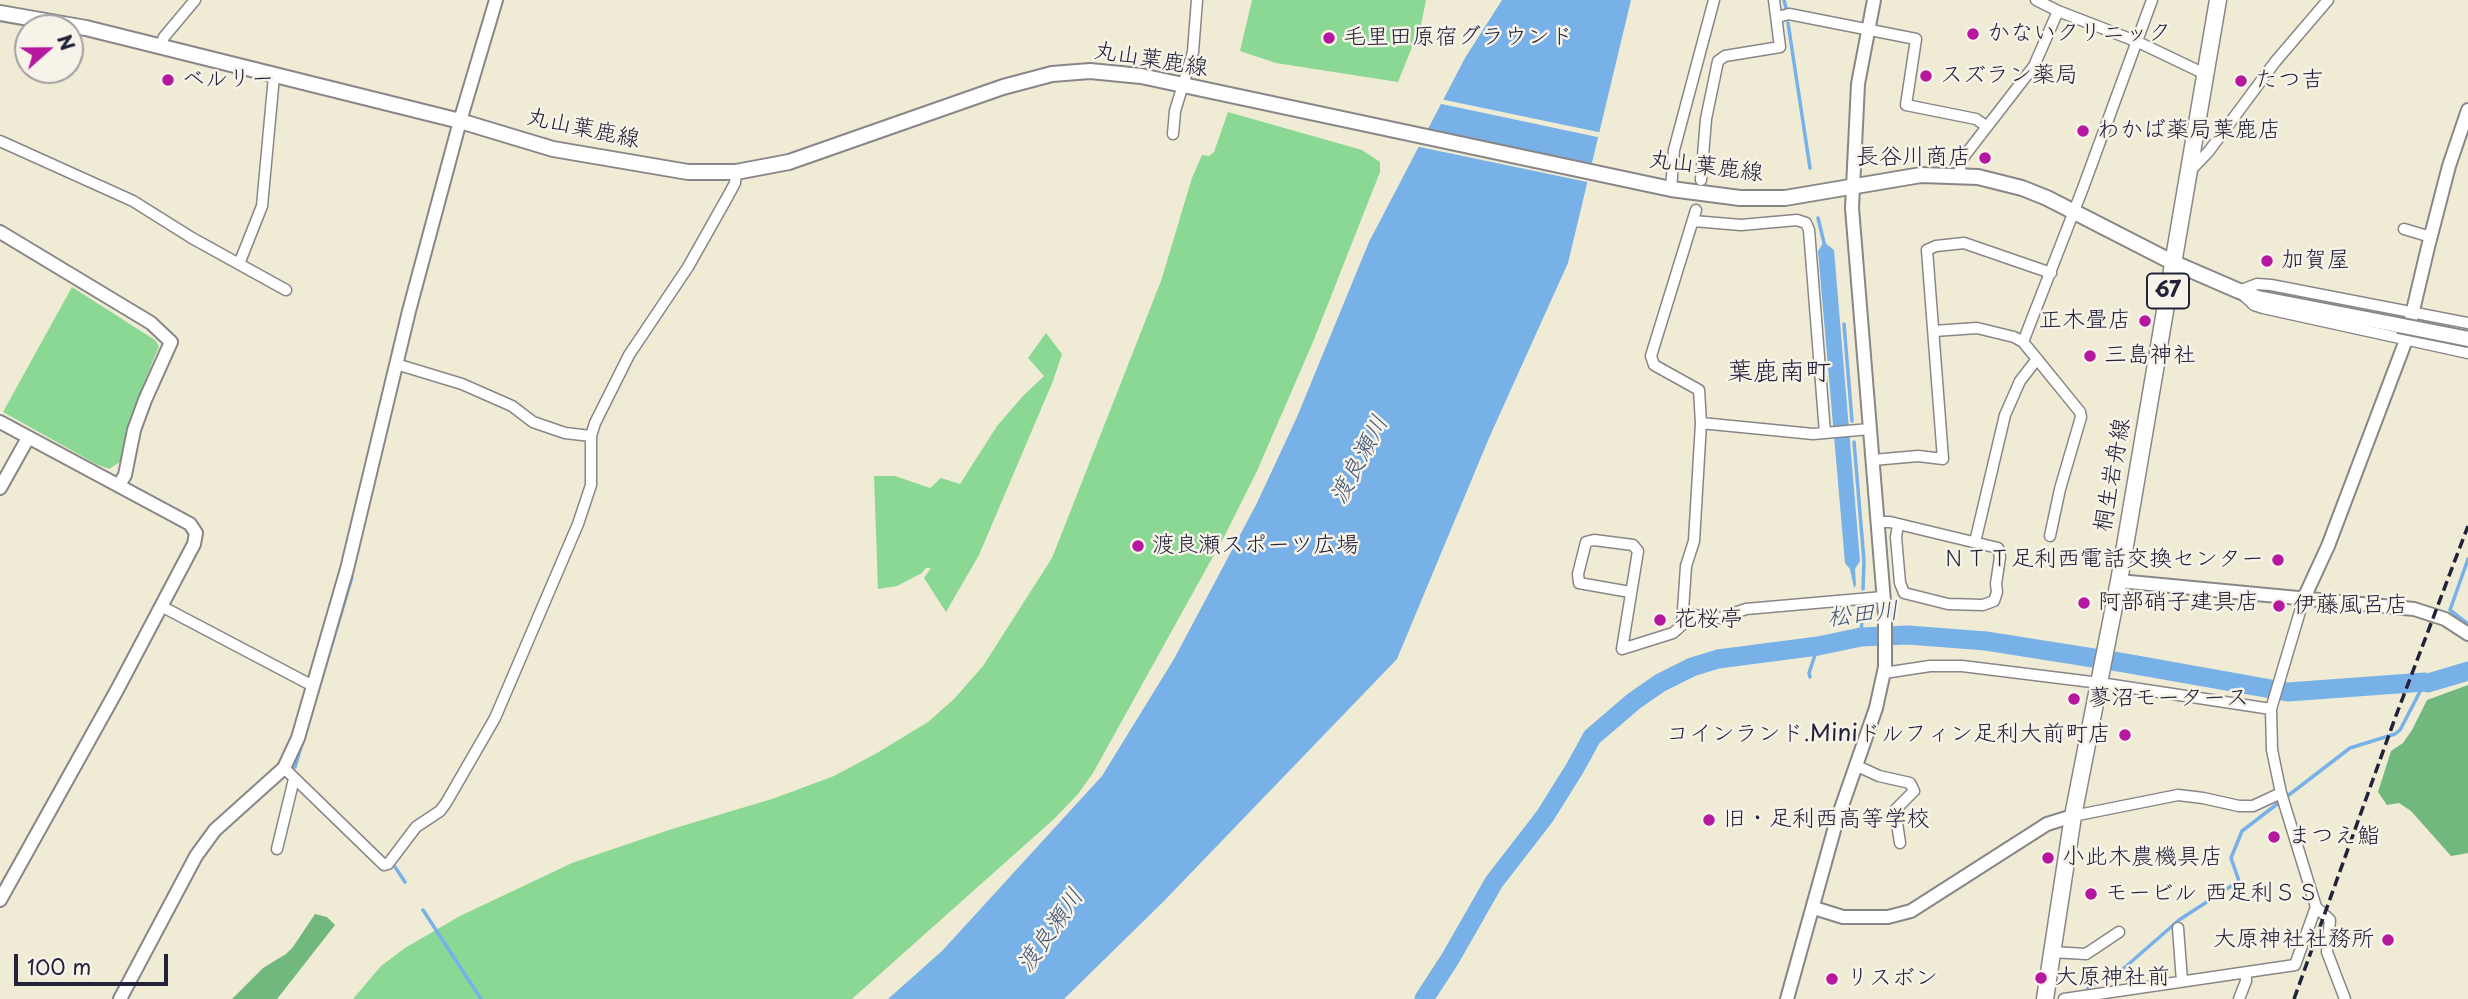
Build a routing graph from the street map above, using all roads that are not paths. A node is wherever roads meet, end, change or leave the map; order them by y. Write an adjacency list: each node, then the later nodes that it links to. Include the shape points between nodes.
1 (195, 0): 16 (street)
2 (496, 0): 21 (street)
3 (1197, 0): 19 (street)
4 (1714, 0): 30 (street)
5 (1774, 0): 13 (street)
6 (1874, 0): 14 (street)
7 (2035, 0): 11 (street)
8 (2152, 0): 15 (street)
9 (2218, 0): 17 (main road, 桐生岩舟線 / 67)
10 (2328, 0): 25 (street)
11 (2058, 11): 15 (street); 22 (street, via 2034,66)
12 (0, 13): 16 (main road, 丸山葉鹿線)
13 (1777, 17): 14 (street, via 1789,14); 28 (street, via 1778,48 1718,61)
14 (1868, 31): 22 (street, via 1916,39 1906,105 1976,119); 29 (street, via 1858,84)
15 (2138, 42): 17 (street); 31 (street)
16 (160, 47): 18 (main road, 丸山葉鹿線)
17 (2205, 74): 25 (main road, 桐生岩舟線 / 67)
18 (274, 76): 21 (main road, 丸山葉鹿線); 36 (street, via 262,206)
19 (1188, 87): 23 (street, via 1173,122); 26 (main road, 丸山葉鹿線, via 1110,72 1052,74 992,90 802,159); 30 (main road, 丸山葉鹿線)
20 (2468, 110): 34 (street)
21 (460, 121): 26 (main road, 丸山葉鹿線, via 553,149 656,168); 48 (street)
22 (1986, 126): 27 (street, via 1962,159)
23 (1174, 134)
24 (0, 141): 36 (street, via 133,201)
25 (2189, 171): 35 (main road, 桐生岩舟線 / 67)
26 (736, 172): 53 (street, via 728,197 688,267 629,355)
27 (1959, 175): 29 (main road, 丸山葉鹿線, via 1921,174); 31 (main road, 丸山葉鹿線, via 2022,188)
28 (1700, 180)
29 (1852, 186): 30 (main road, 丸山葉鹿線, via 1760,199); 51 (street)
30 (1664, 187)
31 (2074, 211): 35 (main road, 丸山葉鹿線); 37 (street)
32 (2404, 229): 34 (street)
33 (0, 232): 56 (street, via 151,323 171,342 134,430)
34 (2431, 237): 40 (street)
35 (2172, 262): 39 (main road, 丸山葉鹿線); 62 (main road, 桐生岩舟線 / 67)
36 (239, 264): 38 (street)
37 (2051, 273): 42 (street, via 1973,245 1930,248 1926,256); 45 (street)
38 (286, 290)
39 (2239, 291): 40 (street, via 2257,284 2271,285); 43 (main road, 丸山葉鹿線, bridge); 44 (street, via 2263,309)
40 (2413, 313): 41 (street); 44 (street)
41 (2468, 323)
42 (1934, 331): 45 (street, via 1977,328); 55 (street, via 1943,458)
43 (2468, 339)
44 (2406, 340): 46 (street); 65 (street)
45 (2023, 342): 47 (street)
46 (2468, 353)
47 (2037, 359): 60 (street, via 2081,417); 61 (street, via 2020,381 2005,415)
48 (397, 364): 53 (street, via 500,400 533,422); 71 (street)
49 (0, 422): 54 (street)
50 (1701, 423): 52 (street); 52 (street, via 1699,390 1654,365 1651,356 1695,216 1741,225 1797,220 1809,230); 67 (street)
51 (1870, 429): 52 (street); 55 (street)
52 (1829, 432)
53 (591, 436): 75 (street, via 591,485 578,524 495,718 440,811 416,827 384,865)
54 (28, 438): 56 (street); 57 (street)
55 (1872, 460): 58 (street)
56 (119, 485): 66 (street, via 190,524 196,533)
57 (0, 488)
58 (1877, 522): 59 (street); 64 (street)
59 (1898, 525): 61 (street); 61 (street, via 1900,583 1907,595 1948,604 1983,606 1994,601 2000,552)
60 (2050, 536)
61 (1975, 542)
62 (2119, 582): 65 (street); 70 (main road, 桐生岩舟線 / 67)
63 (1630, 592): 63 (street, via 1638,551 1633,545 1586,542 1579,583); 67 (street, via 1622,649 1673,633 1682,625)
64 (1883, 597): 67 (street, via 1746,609 1720,618); 69 (street)
65 (2304, 598): 68 (street, via 2423,611); 72 (street)
66 (161, 606): 71 (street); 80 (street)
67 (1684, 614)
68 (2468, 634)
69 (1884, 670): 70 (street, via 1962,666); 73 (street)
70 (2100, 680): 72 (street); 77 (main road, 桐生岩舟線 / 67)
71 (313, 686): 74 (street)
72 (2272, 706): 76 (street, via 2272,750)
73 (1855, 765): 78 (street, via 1910,783 1914,792 1895,810); 82 (street)
74 (284, 768): 75 (street); 88 (street, via 215,830 196,856)
75 (294, 779): 79 (street)
76 (2281, 793): 77 (street, via 2253,806 2178,795); 81 (street)
77 (2073, 817): 82 (street, via 2047,824 1911,911 1888,917 1843,917); 85 (main road, 桐生岩舟線 / 67)
78 (1900, 843)
79 (276, 849)
80 (0, 900)
81 (2316, 907): 86 (street, via 2295,965); 93 (street, via 2330,920 2327,952)
82 (1814, 908): 89 (street)
83 (2178, 928): 87 (street)
84 (2119, 932): 85 (street, via 2086,954)
85 (2052, 952): 90 (main road, 桐生岩舟線 / 67)
86 (2246, 973): 87 (street); 92 (street)
87 (2182, 981): 91 (street)
88 (120, 999)
89 (1787, 999)
90 (2045, 999)
91 (2064, 999)
92 (2239, 999)
93 (2345, 999)

